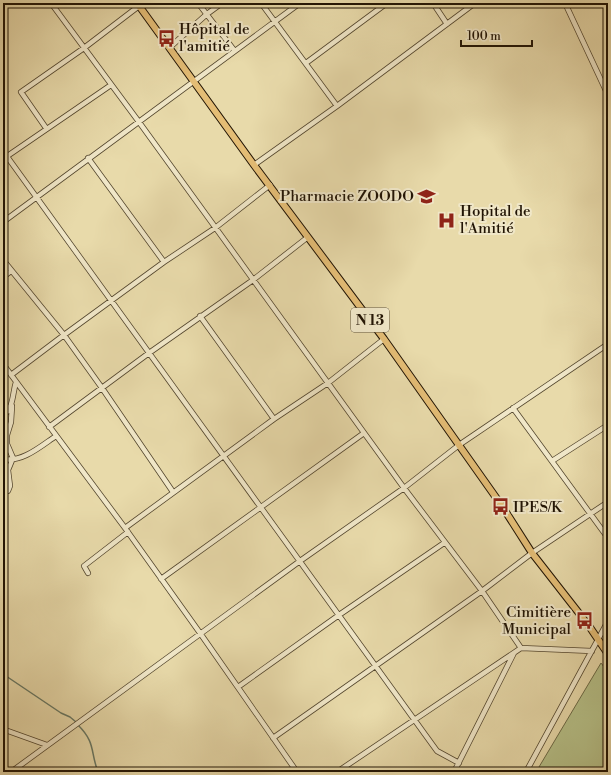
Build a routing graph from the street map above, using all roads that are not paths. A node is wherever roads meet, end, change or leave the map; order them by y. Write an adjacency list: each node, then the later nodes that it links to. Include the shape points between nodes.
1 (51, 3): 14 (street)
2 (198, 3): 11 (street)
3 (222, 3): 11 (street)
4 (261, 3): 12 (street)
5 (300, 3): 12 (street)
6 (387, 3): 17 (street)
7 (433, 3): 13 (street)
8 (475, 3): 13 (street)
9 (565, 3): 20 (street)
10 (138, 5): 14 (street); 15 (main road, N 13)
11 (206, 14): 15 (street); 16 (street)
12 (275, 21): 16 (street); 17 (street)
13 (447, 24): 21 (street)
14 (84, 48): 19 (street); 23 (street, via 21,92)
15 (169, 48): 18 (main road, N 13)
16 (234, 50): 18 (street)
17 (306, 63): 21 (street)
18 (194, 80): 22 (street); 27 (main road, N 13)
19 (111, 85): 22 (street); 23 (street)
20 (608, 95)
21 (337, 106): 27 (street)
22 (139, 122): 26 (street); 31 (street)
23 (46, 128): 25 (street)
24 (3, 151): 25 (street)
25 (5, 158): 29 (street)
26 (88, 158): 29 (street); 34 (street)
27 (254, 165): 28 (main road, N 13)
28 (270, 185): 31 (street); 32 (main road, N 13)
29 (36, 197): 30 (street); 38 (street)
30 (3, 222)
31 (215, 228): 34 (street); 37 (street)
32 (308, 237): 37 (street); 41 (main road, N 13)
33 (3, 260): 35 (street)
34 (164, 262): 38 (street)
35 (11, 271): 36 (street); 40 (street)
36 (3, 277)
37 (253, 280): 39 (street); 47 (street)
38 (112, 302): 40 (street); 43 (street)
39 (200, 316): 43 (street); 52 (street)
40 (64, 335): 45 (street); 48 (street)
41 (384, 339): 47 (street); 57 (main road, N 13)
42 (608, 344): 50 (street)
43 (149, 353): 48 (street); 58 (street)
44 (3, 364): 45 (street)
45 (11, 375): 46 (street)
46 (16, 382): 49 (street); 54 (street)
47 (328, 383): 52 (street); 55 (street)
48 (102, 388): 54 (street); 64 (street)
49 (12, 406): 51 (street); 60 (street, via 7,444)
50 (513, 408): 57 (street); 61 (street)
51 (3, 416)
52 (274, 419): 58 (street)
53 (608, 425): 61 (street)
54 (49, 427): 56 (street)
55 (364, 433): 62 (street); 66 (street)
56 (56, 436): 60 (street); 68 (street)
57 (459, 445): 62 (street); 71 (main road, N 13)
58 (224, 456): 64 (street); 66 (street)
59 (3, 459): 60 (street)
60 (12, 461): 63 (street, via 8,470 10,486 8,491)
61 (552, 461): 67 (street)
62 (404, 488): 70 (street); 72 (street)
63 (3, 490)
64 (173, 492): 68 (street)
65 (608, 502): 67 (street)
66 (262, 507): 72 (street); 74 (street)
67 (590, 515): 69 (street); 71 (street)
68 (126, 530): 73 (street, via 84,566); 74 (street)
69 (608, 538)
70 (444, 542): 75 (street); 76 (street)
71 (532, 553): 75 (street); 79 (main road, N 13)
72 (300, 561): 76 (street); 78 (street)
73 (88, 573)
74 (161, 579): 78 (street)
75 (482, 591): 80 (street); 84 (street)
76 (339, 615): 84 (street); 85 (street)
77 (608, 621): 79 (street)
78 (200, 633): 85 (street); 89 (street)
79 (598, 639): 82 (street); 83 (main road, N 13)
80 (521, 648): 81 (street); 82 (street)
81 (514, 651): 86 (street); 90 (street)
82 (592, 651): 95 (street)
83 (608, 654)
84 (376, 666): 86 (street); 88 (street)
85 (238, 687): 88 (street)
86 (415, 719): 90 (street, via 437,751); 93 (street)
87 (3, 730): 89 (street)
88 (273, 738): 92 (street)
89 (46, 745): 91 (street)
90 (459, 763): 94 (street)
91 (11, 772)
92 (297, 772)
93 (337, 772)
94 (454, 772)
95 (526, 772)

